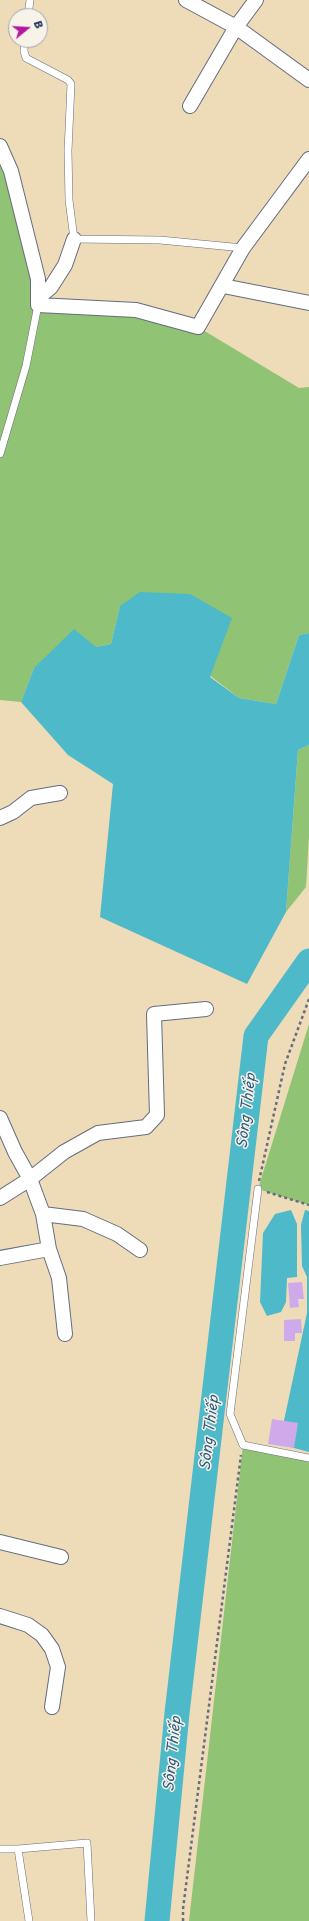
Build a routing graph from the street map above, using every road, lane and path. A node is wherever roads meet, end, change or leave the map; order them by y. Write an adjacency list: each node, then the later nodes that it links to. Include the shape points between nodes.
1 (186, 0): 3 (street)
2 (256, 0): 3 (street)
3 (236, 27): 5 (street); 6 (street)
4 (24, 48): 9 (lane, via 26,58 71,84 68,151 69,200)
5 (309, 80)
6 (190, 106)
7 (0, 146): 12 (street, via 11,171 38,279)
8 (309, 159): 10 (street)
9 (74, 239): 10 (lane, via 160,240); 12 (street, via 65,265 52,287)
10 (243, 248): 11 (street)
11 (223, 286): 12 (street, via 198,328 136,310); 13 (street)
12 (39, 301): 14 (lane, via 26,366)
13 (309, 303)
14 (0, 454)
15 (60, 792): 16 (street, via 31,798 13,812)
16 (0, 818)
17 (309, 999): 21 (path, via 285,1064)
18 (206, 1009): 20 (street, via 154,1014 157,1115 146,1127 98,1133 64,1152)
19 (0, 1118): 20 (street)
20 (30, 1179): 22 (street); 24 (street)
21 (258, 1189): 23 (path); 29 (lane, via 230,1414)
22 (0, 1198)
23 (309, 1205)
24 (42, 1214): 25 (street); 26 (street, via 83,1218 117,1234)
25 (49, 1249): 27 (street); 28 (street, via 59,1278)
26 (140, 1250)
27 (0, 1258)
28 (65, 1334)
29 (243, 1445): 30 (lane); 39 (path)
30 (309, 1458)
31 (0, 1542): 32 (street)
32 (61, 1557)
33 (0, 1616): 34 (street, via 28,1625 42,1635 52,1649 58,1667)
34 (52, 1707)
35 (0, 1848): 36 (lane)
36 (18, 1849): 37 (lane); 38 (lane, via 87,1843)
37 (29, 1921)
38 (91, 1921)
39 (183, 1921)

